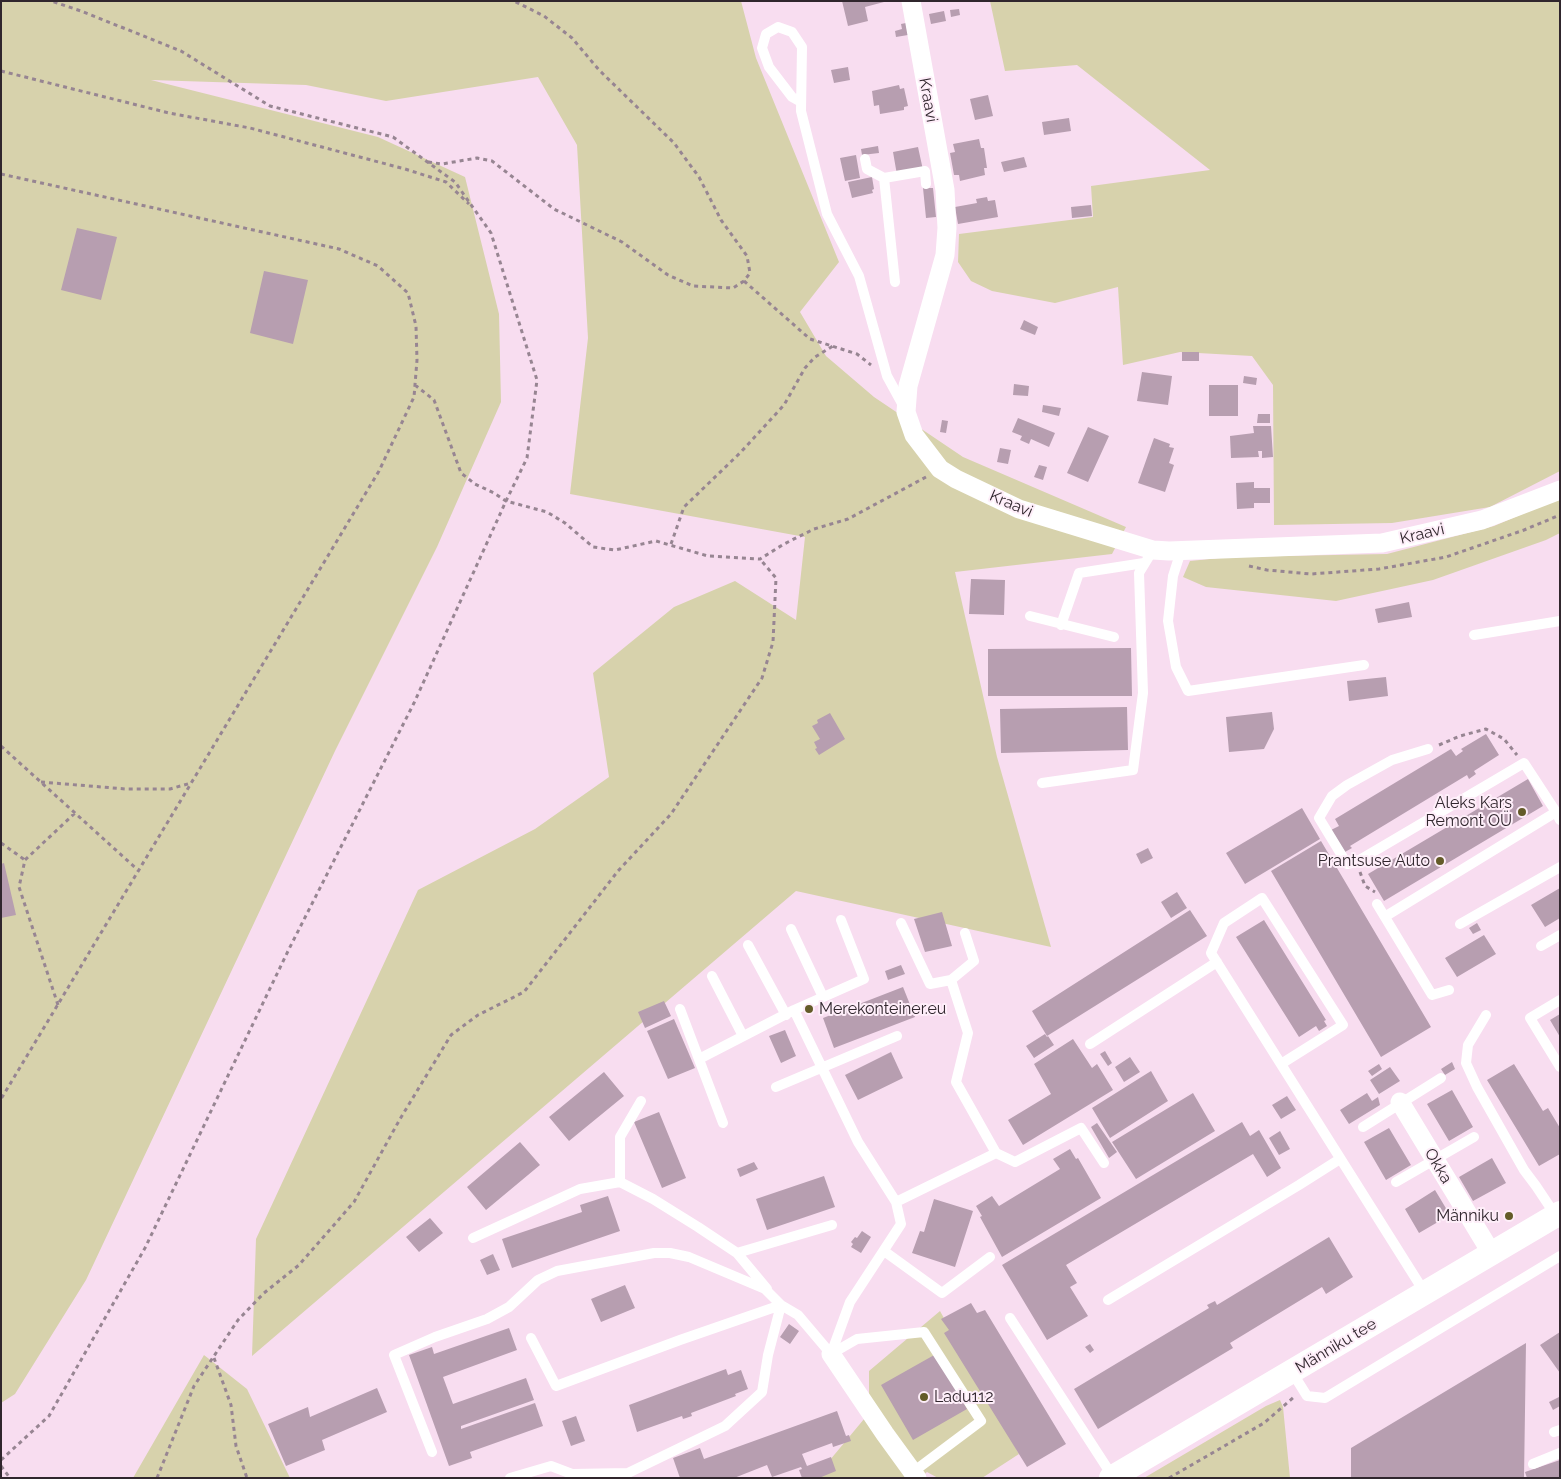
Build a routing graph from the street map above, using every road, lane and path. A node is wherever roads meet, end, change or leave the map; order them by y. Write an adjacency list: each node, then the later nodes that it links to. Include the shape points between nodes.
1 (51, 1): 6 (path, via 181,51 270,106)
2 (514, 1): 12 (path, via 544,16 572,38 598,70 674,143 699,177 721,220 747,256 750,273)
3 (911, 1): 17 (street, Kraavi, via 944,190 947,228 945,255 908,386)
4 (1, 71): 11 (path, via 169,113 250,128 405,169 446,182)
5 (801, 102): 5 (lane, via 802,47 792,32 778,27 766,34 762,48 769,67 792,97); 15 (lane, via 827,214 859,276)
6 (393, 137): 11 (path, via 455,182); 12 (path, via 428,162 442,164 477,158 492,161 554,209 622,242 668,275 694,286 733,288)
7 (865, 159): 9 (lane, via 867,169)
8 (1, 174): 16 (path, via 339,249 378,266 408,293 416,326)
9 (884, 178): 10 (lane, via 924,171); 13 (lane)
10 (926, 184)
11 (475, 210): 20 (path, via 491,233 537,380 527,458)
12 (744, 282): 14 (path, via 810,339)
13 (896, 282)
14 (833, 346): 15 (path, via 857,354); 21 (path, via 815,357 784,405 684,507)
15 (887, 376): 17 (lane)
16 (415, 385): 20 (path, via 434,400 461,473); 35 (path, via 414,397 379,471)
17 (906, 412): 18 (street, Kraavi, via 914,435)
18 (940, 469): 23 (street, Kraavi, via 1019,509); 24 (path, via 900,492 848,518 814,529)
19 (1560, 490): 22 (street, Kraavi, via 1482,520 1382,543)
20 (506, 501): 21 (path, via 548,512 593,547 615,550 656,541); 104 (path, via 414,704 289,949 145,1248 49,1416)
21 (671, 544): 24 (path, via 708,556)
22 (1180, 551): 23 (street, Kraavi); 30 (lane, via 1172,576 1168,621 1176,667 1188,691)
23 (1148, 556): 27 (lane, via 1079,573); 36 (lane, via 1139,573 1143,693 1133,770)
24 (760, 559): 100 (path, via 776,578 773,642 762,678 671,814 618,871 524,992 478,1015 451,1035 354,1202 299,1265 264,1293 238,1320)
25 (1030, 616): 27 (lane)
26 (1558, 624): 28 (lane)
27 (1061, 625): 29 (lane)
28 (1474, 635)
29 (1114, 637)
30 (1364, 665)
31 (1, 746): 34 (path)
32 (1428, 750): 33 (path, via 1486,729 1504,739); 41 (lane, via 1392,760 1332,796 1319,818 1347,864)
33 (1524, 763): 38 (lane); 41 (lane)
34 (41, 782): 35 (path, via 126,789 170,789); 37 (path)
35 (192, 783): 43 (path)
36 (1042, 783)
37 (75, 813): 40 (path); 43 (path)
38 (1558, 816): 45 (lane)
39 (1, 844): 40 (path)
40 (25, 860): 60 (path, via 19,887)
41 (1356, 862): 44 (path, via 1365,886 1376,893)
42 (1560, 867): 48 (lane)
43 (138, 871): 60 (path)
44 (1377, 904): 45 (lane)
45 (1386, 916): 57 (lane, via 1432,995)
46 (841, 920): 58 (lane, via 864,980)
47 (901, 923): 56 (lane, via 930,984)
48 (1460, 924)
49 (791, 929): 58 (lane)
50 (965, 933): 56 (lane, via 974,961)
51 (1560, 935): 53 (lane)
52 (748, 945): 62 (lane)
53 (1541, 946)
54 (1217, 962): 66 (lane); 68 (lane); 68 (lane, via 1211,953 1224,923 1262,898 1344,1025)
55 (712, 976): 64 (lane)
56 (951, 980): 79 (lane, via 968,1033 956,1082)
57 (1449, 990)
58 (823, 997): 62 (lane)
59 (1560, 1000): 70 (lane, via 1530,1018)
60 (58, 1005): 73 (path)
61 (680, 1009): 67 (lane)
62 (790, 1012): 64 (lane); 69 (lane)
63 (1486, 1015): 86 (lane, via 1468,1045 1466,1063 1524,1170)
64 (742, 1036): 67 (lane)
65 (897, 1036): 69 (lane)
66 (1090, 1044)
67 (699, 1059): 76 (lane)
68 (1281, 1064): 80 (lane)
69 (822, 1066): 72 (lane); 85 (lane, via 858,1142)
70 (1560, 1067)
71 (1441, 1078): 75 (lane)
72 (776, 1087)
73 (1, 1099)
74 (641, 1101): 83 (lane, via 620,1137)
75 (1400, 1102): 77 (lane); 81 (street, Okka)
76 (723, 1123)
77 (1363, 1127)
78 (1474, 1137): 81 (lane)
79 (996, 1153): 82 (lane, via 1015,1162 1080,1128); 85 (lane)
80 (1340, 1159): 94 (lane); 95 (lane)
81 (1434, 1160): 84 (lane); 91 (street, Okka)
82 (1104, 1163)
83 (620, 1182): 88 (lane, via 580,1189); 90 (lane, via 653,1199)
84 (1396, 1182)
85 (896, 1202): 89 (lane, via 900,1224)
86 (1558, 1214): 91 (street, Männiku tee)
87 (832, 1226): 90 (lane)
88 (473, 1238)
89 (884, 1251): 93 (lane, via 942,1293); 99 (lane, via 850,1302)
90 (736, 1253): 96 (lane)
91 (1492, 1254): 94 (street, Männiku tee)
92 (1560, 1256): 101 (lane, via 1325,1398)
93 (990, 1257)
94 (1424, 1294): 101 (street, Männiku tee)
95 (1108, 1300)
96 (781, 1305): 98 (lane, via 556,1386); 99 (lane, via 798,1315); 102 (lane, via 765,1289 690,1257 670,1252 557,1271 538,1280 510,1307 487,1319 394,1355); 112 (lane, via 762,1392 725,1426 628,1473 572,1474 551,1466)
97 (1010, 1318): 108 (lane)
98 (531, 1338)
99 (831, 1354): 107 (street); 107 (lane, via 858,1339 924,1332 981,1421)
100 (214, 1357): 110 (path, via 194,1386); 111 (path, via 231,1405 236,1446)
101 (1300, 1386): 108 (street, Männiku tee); 113 (path, via 1264,1423)
102 (432, 1452)
103 (1560, 1454): 105 (lane)
104 (1, 1460)
105 (1533, 1464)
106 (1, 1466): 109 (path)
107 (915, 1475)
108 (1112, 1477)
109 (10, 1478)
110 (157, 1478)
111 (247, 1478)
112 (510, 1478)
113 (1169, 1478)

